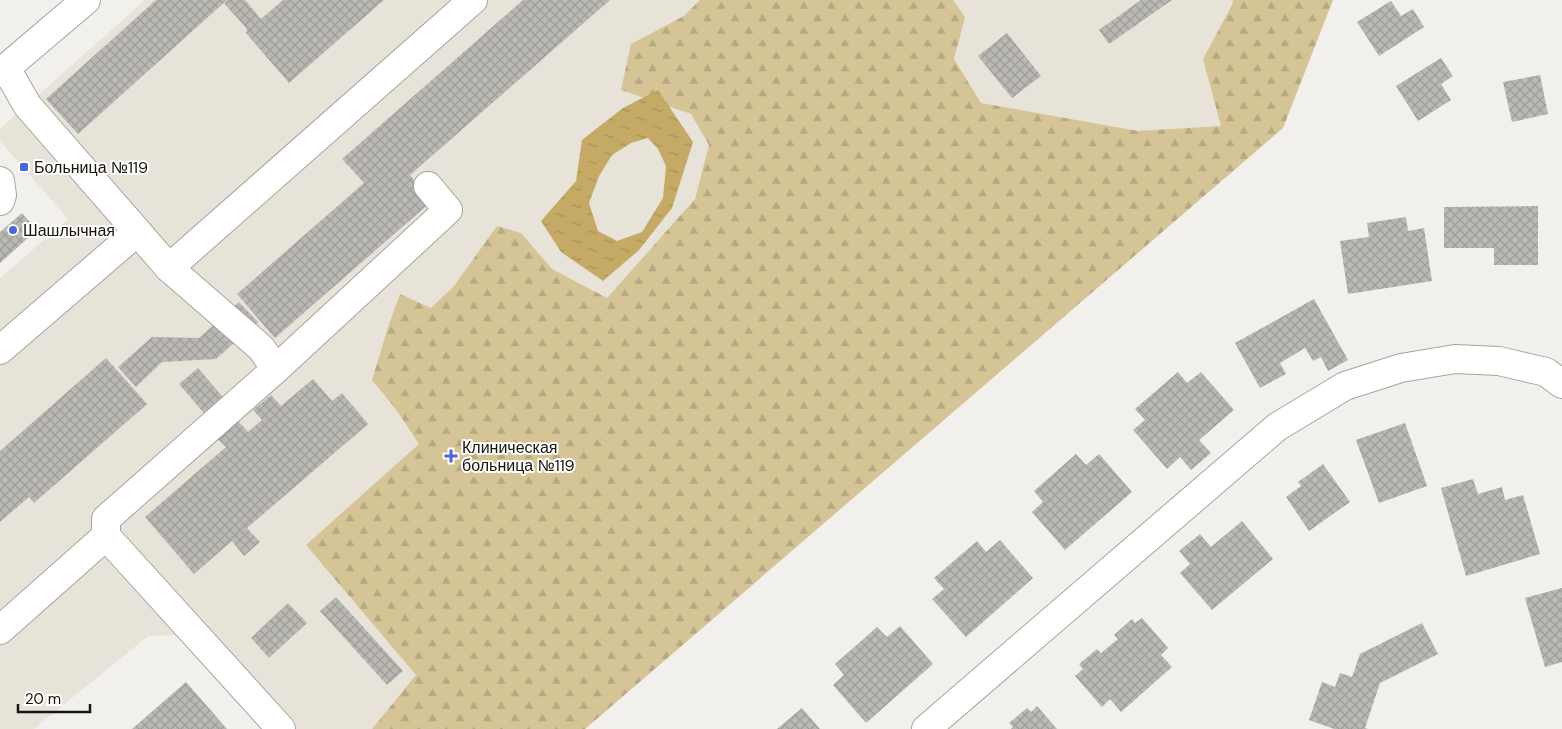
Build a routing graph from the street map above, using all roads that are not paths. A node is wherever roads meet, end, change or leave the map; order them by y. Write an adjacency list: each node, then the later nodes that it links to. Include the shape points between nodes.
1 (86, 0): 3 (street)
2 (473, 0): 8 (street)
3 (3, 70): 7 (street, via 27,105)
4 (0, 181): 6 (street)
5 (428, 186): 10 (street, via 448,210)
6 (0, 201)
7 (137, 232): 8 (street); 9 (street)
8 (169, 268): 10 (street, via 261,348)
9 (0, 350)
10 (276, 369): 12 (street, via 106,519)
11 (1562, 384): 15 (street, via 1546,372 1499,361 1454,359 1401,368 1346,386 1277,427)
12 (106, 536): 13 (street); 14 (street)
13 (0, 630)
14 (281, 729)
15 (926, 729)

